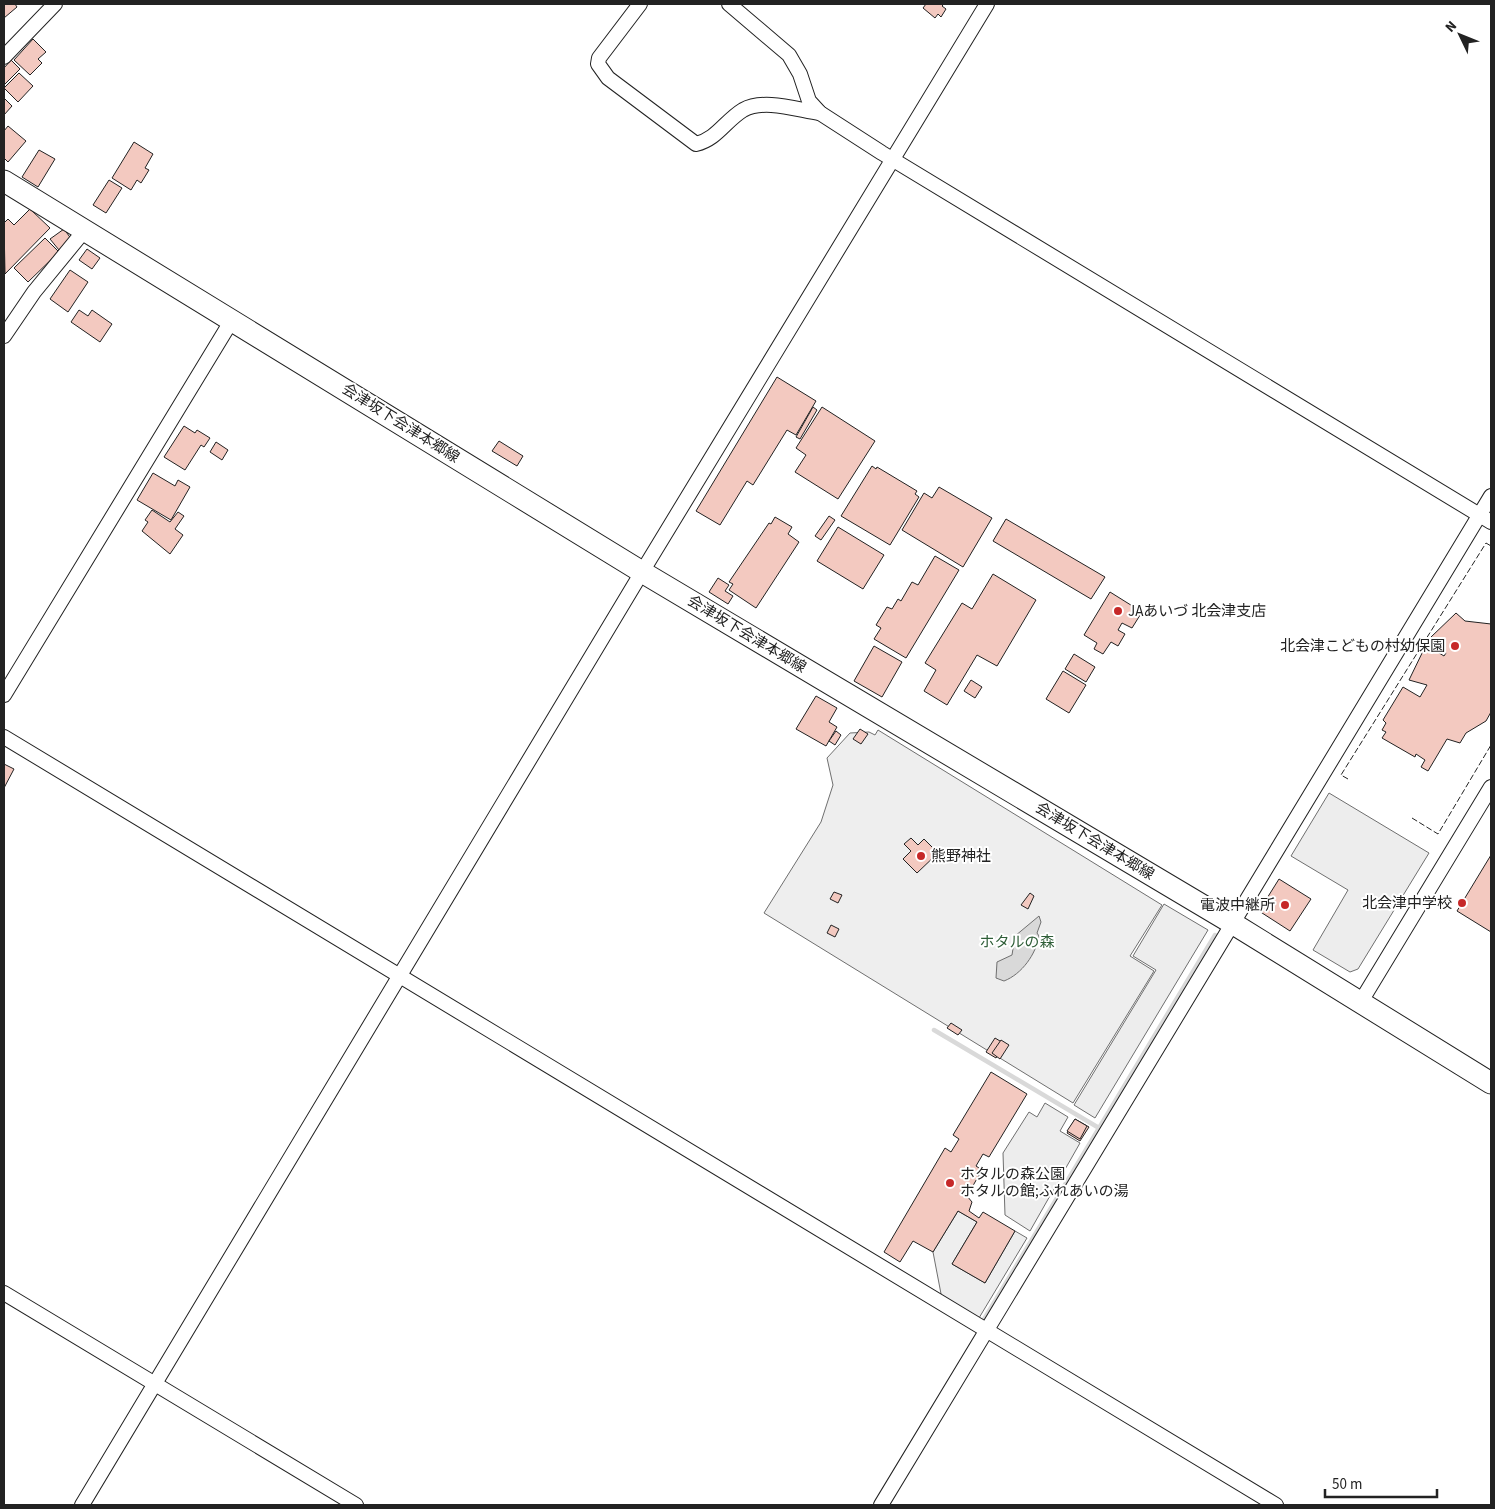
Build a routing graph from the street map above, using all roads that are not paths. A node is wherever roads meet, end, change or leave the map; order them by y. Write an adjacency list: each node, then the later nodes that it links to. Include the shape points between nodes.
1 (55, 4): 5 (street)
2 (639, 4): 6 (street, via 599,58 598,64 608,78 696,144 708,141 742,110 754,106)
3 (729, 4): 6 (street, via 789,55 800,74 809,101)
4 (987, 4): 7 (street)
5 (4, 57)
6 (820, 113): 7 (street)
7 (893, 160): 13 (street); 14 (street)
8 (4, 181): 9 (main road, 会津坂下会津本郷線)
9 (84, 231): 10 (main road, 会津坂下会津本郷線); 11 (street, via 34,292)
10 (232, 320): 14 (main road, 会津坂下会津本郷線); 15 (street)
11 (4, 336)
12 (1491, 496): 13 (street)
13 (1485, 519): 18 (street)
14 (642, 572): 18 (main road, 会津坂下会津本郷線); 19 (street)
15 (4, 695)
16 (4, 737): 19 (street)
17 (1491, 787): 20 (street)
18 (1232, 923): 20 (main road, 会津坂下会津本郷線); 23 (street)
19 (399, 977): 23 (street); 24 (street)
20 (1360, 1003): 21 (main road, 会津坂下会津本郷線)
21 (1491, 1083)
22 (4, 1293): 24 (street)
23 (986, 1331): 27 (street); 28 (street)
24 (155, 1385): 25 (street); 26 (street)
25 (82, 1505)
26 (356, 1505)
27 (881, 1505)
28 (1276, 1505)

